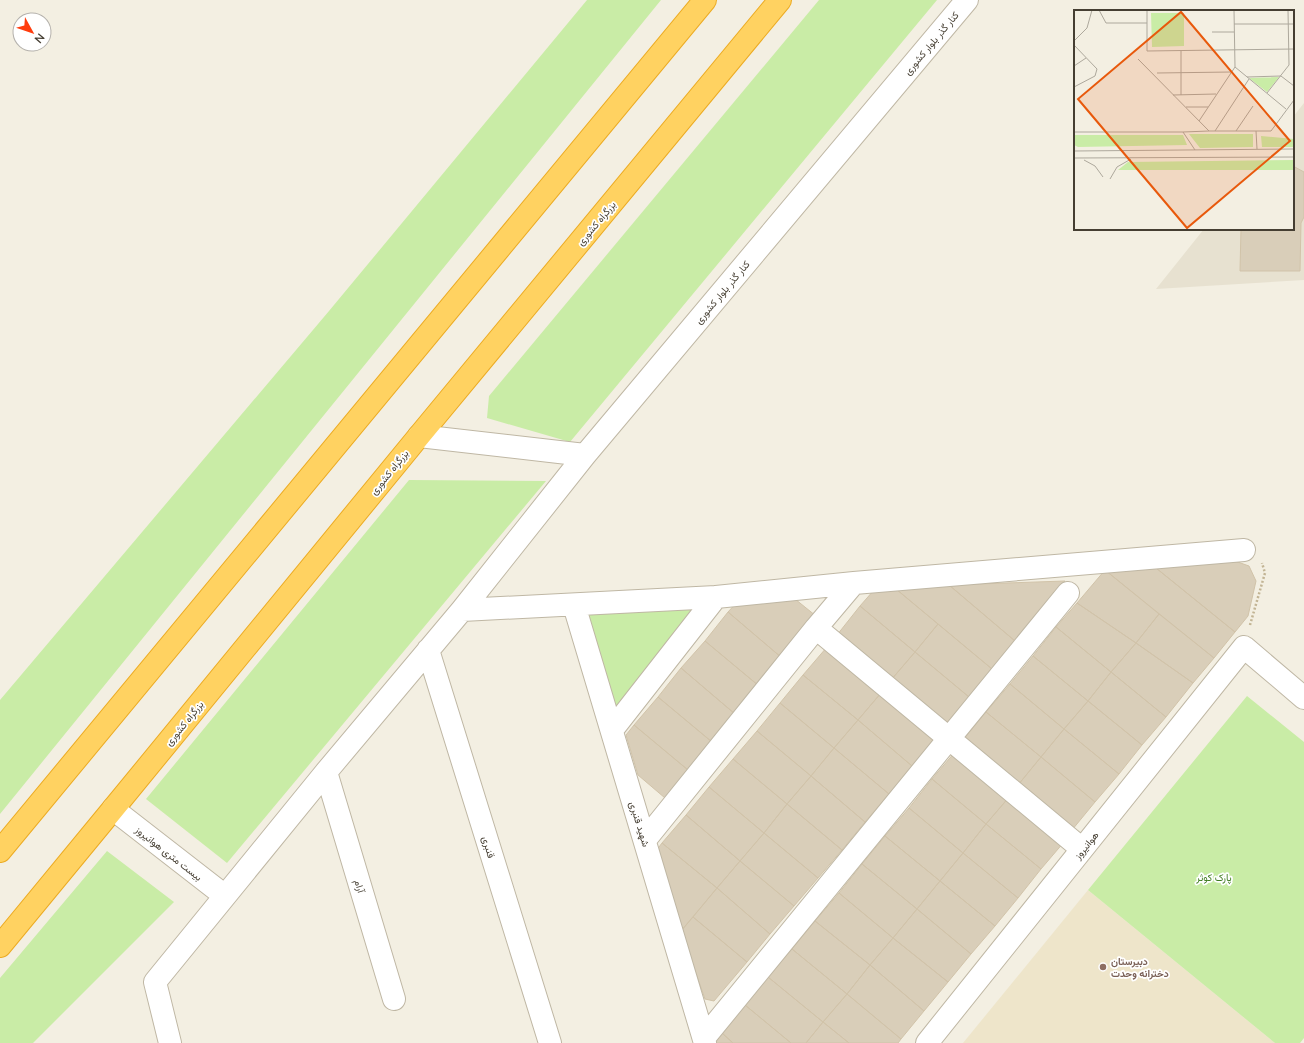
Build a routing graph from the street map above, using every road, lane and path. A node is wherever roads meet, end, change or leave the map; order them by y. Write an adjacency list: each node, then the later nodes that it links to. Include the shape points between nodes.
1 (685, 0): 5 (highway, via 680,20)
2 (705, 0): 5 (highway)
3 (780, 0): 6 (highway, بزرگراه کشوری)
4 (967, 0): 7 (street, کنار گذر بلوار کشوری)
5 (655, 61): 24 (highway)
6 (419, 436): 7 (street); 21 (highway, بزرگراه کشوری)
7 (585, 455): 13 (street, کنار گذر بلوار کشوری)
8 (1244, 550): 9 (street); 15 (path, via 1261,557 1265,573)
9 (854, 583): 11 (street); 14 (street)
10 (1068, 593): 19 (street)
11 (716, 597): 12 (street); 18 (street)
12 (574, 605): 13 (street); 18 (street, شهید قنبری)
13 (462, 610): 16 (street, کنار گذر بلوار کشوری)
14 (816, 628): 19 (street); 22 (street)
15 (1244, 647): 17 (street); 23 (street, هوانیروز)
16 (428, 650): 20 (street, کنار گذر بلوار کشوری); 30 (street, قنبری)
17 (1304, 698)
18 (612, 730): 22 (street, شهید قنبری)
19 (949, 738): 23 (street); 28 (street)
20 (326, 772): 25 (street, کنار گذر بلوار کشوری); 27 (street, آرام)
21 (114, 810): 25 (street, بیست متری هوانیروز); 26 (highway, بزرگراه کشوری)
22 (645, 840): 28 (street, شهید قنبری)
23 (1082, 849): 31 (street, هوانیروز)
24 (0, 851)
25 (225, 896): 29 (street, کنار گذر بلوار کشوری, via 155,982)
26 (0, 946)
27 (394, 999)
28 (705, 1040)
29 (170, 1043)
30 (550, 1043)
31 (927, 1043)

